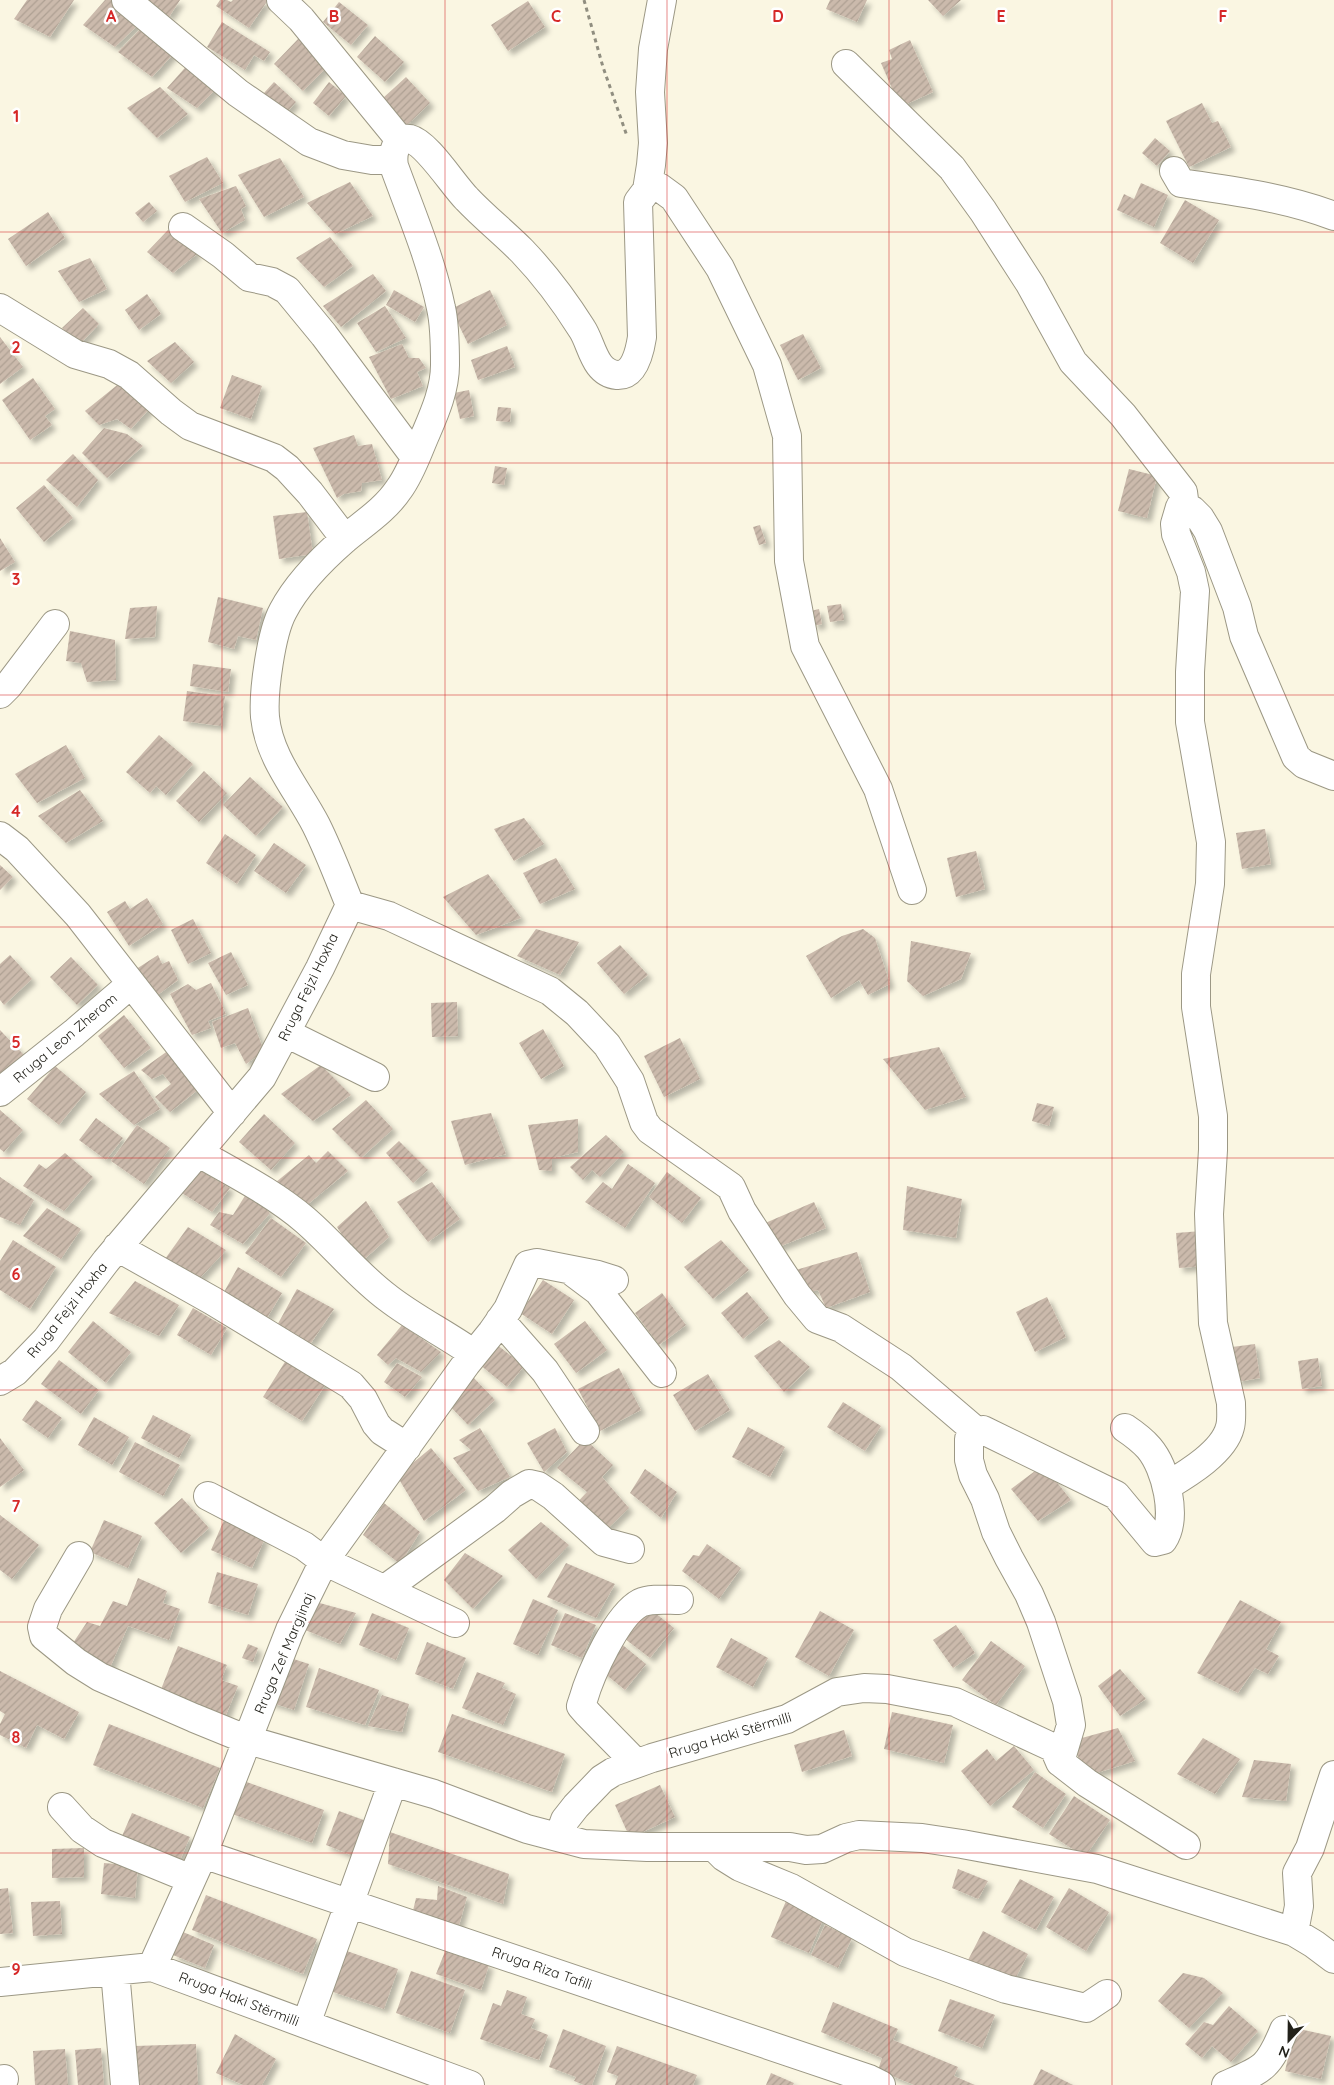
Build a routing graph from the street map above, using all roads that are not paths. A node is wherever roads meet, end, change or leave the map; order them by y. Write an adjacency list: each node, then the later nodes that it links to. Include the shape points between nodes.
1 (126, 0): 5 (street, via 238,93 309,142 343,155 372,160)
2 (281, 0): 5 (street, via 300,19)
3 (662, 0): 7 (street, via 653,49 650,92 653,143)
4 (846, 64): 12 (street, via 952,168 1030,284 1074,362 1124,415 1177,484 1183,492)
5 (396, 150): 7 (street, via 407,139 421,145 465,198 522,251 584,331 598,362 606,371 617,375 635,363 642,337 638,202); 11 (street, via 442,310 445,368 438,405)
6 (1174, 171): 8 (street, via 1180,183 1292,202)
7 (647, 190): 18 (street, via 659,187 674,198 720,268 767,365 787,436 789,561 805,646 878,789)
8 (1334, 216)
9 (183, 227): 11 (street, via 224,255 248,277 272,282 286,290 324,335)
10 (0, 308): 13 (street, via 75,354 109,364 129,375 190,426 274,458 310,493)
11 (415, 457): 13 (street, via 400,488 382,510)
12 (1185, 507): 16 (street, via 1196,514 1208,531 1237,607 1244,636 1296,757 1304,764); 37 (street, via 1180,507 1175,524 1178,543 1191,572 1195,591 1190,722 1211,842 1210,884 1196,974 1196,1007 1213,1116 1209,1214 1213,1323 1231,1416 1226,1437 1214,1452)
13 (345, 539): 19 (street, via 320,563 282,612 266,681 265,718 282,770 299,794 331,855)
14 (54, 624): 15 (street)
15 (0, 694)
16 (1334, 776)
17 (0, 836): 20 (street, via 17,849 78,915)
18 (912, 890)
19 (350, 905): 21 (street, Rruga Fejzi Hoxha); 35 (street, via 389,916 497,965 550,991 577,1013 607,1045 630,1081 644,1122 650,1130 731,1187 742,1211 778,1268 817,1319 841,1328 900,1367)
20 (131, 984): 23 (street, Rruga Leon Zherom); 24 (street)
21 (286, 1033): 22 (street); 24 (street, Rruga Fejzi Hoxha, via 262,1077)
22 (375, 1077)
23 (0, 1092)
24 (232, 1113): 25 (street, Rruga Fejzi Hoxha)
25 (198, 1153): 26 (street, Rruga Fejzi Hoxha); 30 (street, via 280,1200 386,1297)
26 (117, 1247): 32 (street, Rruga Fejzi Hoxha, via 46,1340 14,1372); 36 (street, via 351,1385 382,1431)
27 (567, 1268): 28 (street); 29 (street, Rruga Zef Margjinaj, via 537,1263 528,1265); 31 (street, via 598,1291)
28 (614, 1280)
29 (500, 1320): 30 (street, Rruga Zef Margjinaj); 34 (street, via 545,1371)
30 (474, 1354): 36 (street, Rruga Zef Margjinaj)
31 (662, 1373)
32 (0, 1381)
33 (1125, 1428): 37 (street, via 1150,1449)
34 (585, 1431)
35 (976, 1431): 37 (street, via 987,1431 1116,1495 1155,1542 1163,1540 1169,1532); 46 (street, via 970,1439 969,1460 973,1475 1041,1622 1067,1701 1071,1725)
36 (407, 1447): 41 (street, Rruga Zef Margjinaj)
37 (1167, 1486)
38 (208, 1496): 41 (street, via 304,1546)
39 (630, 1549): 42 (street, via 604,1542 553,1496 530,1484)
40 (79, 1556): 45 (street, via 48,1609 42,1627 44,1636 100,1677)
41 (324, 1561): 42 (street); 45 (street, Rruga Zef Margjinaj, via 290,1630)
42 (384, 1590): 44 (street)
43 (679, 1600): 47 (street, via 648,1601 632,1609 599,1657 583,1700 582,1706 588,1714)
44 (455, 1623)
45 (248, 1740): 49 (street); 54 (street, Rruga Zef Margjinaj)
46 (1060, 1762): 47 (street, Rruga Haki Stërmilli, via 1054,1748 955,1702 895,1690 864,1688 838,1692 787,1719); 52 (street, Rruga Haki Stërmilli)
47 (636, 1764): 51 (street, Rruga Haki Stërmilli, via 602,1779 565,1820)
48 (1334, 1775): 57 (street, via 1310,1848 1297,1874 1299,1906)
49 (393, 1782): 51 (street); 56 (street)
50 (62, 1807): 55 (street, via 82,1829 103,1843)
51 (559, 1837): 53 (street, via 584,1844)
52 (1186, 1845)
53 (714, 1847): 57 (street, via 806,1850 822,1849 859,1835 922,1838 1097,1869); 62 (street, via 740,1867 791,1888 905,1952 934,1964 1006,1989 1086,2008)
54 (202, 1854): 55 (street, Rruga Zef Margjinaj); 56 (street, Rruga Riza Tafili)
55 (191, 1879): 59 (street, Rruga Zef Margjinaj)
56 (350, 1903): 63 (street); 67 (street, Rruga Riza Tafili)
57 (1294, 1932): 58 (street)
58 (1334, 1960)
59 (152, 1967): 60 (street, Rruga Haki Stërmilli); 63 (street, Rruga Haki Stërmilli)
60 (115, 1970): 61 (street, Rruga Haki Stërmilli); 65 (street)
61 (0, 1982)
62 (1107, 1994)
63 (306, 2024): 66 (street, Rruga Haki Stërmilli)
64 (1284, 2030): 68 (street, via 1272,2056 1261,2069)
65 (125, 2085)
66 (470, 2085)
67 (881, 2085)
68 (1226, 2085)

